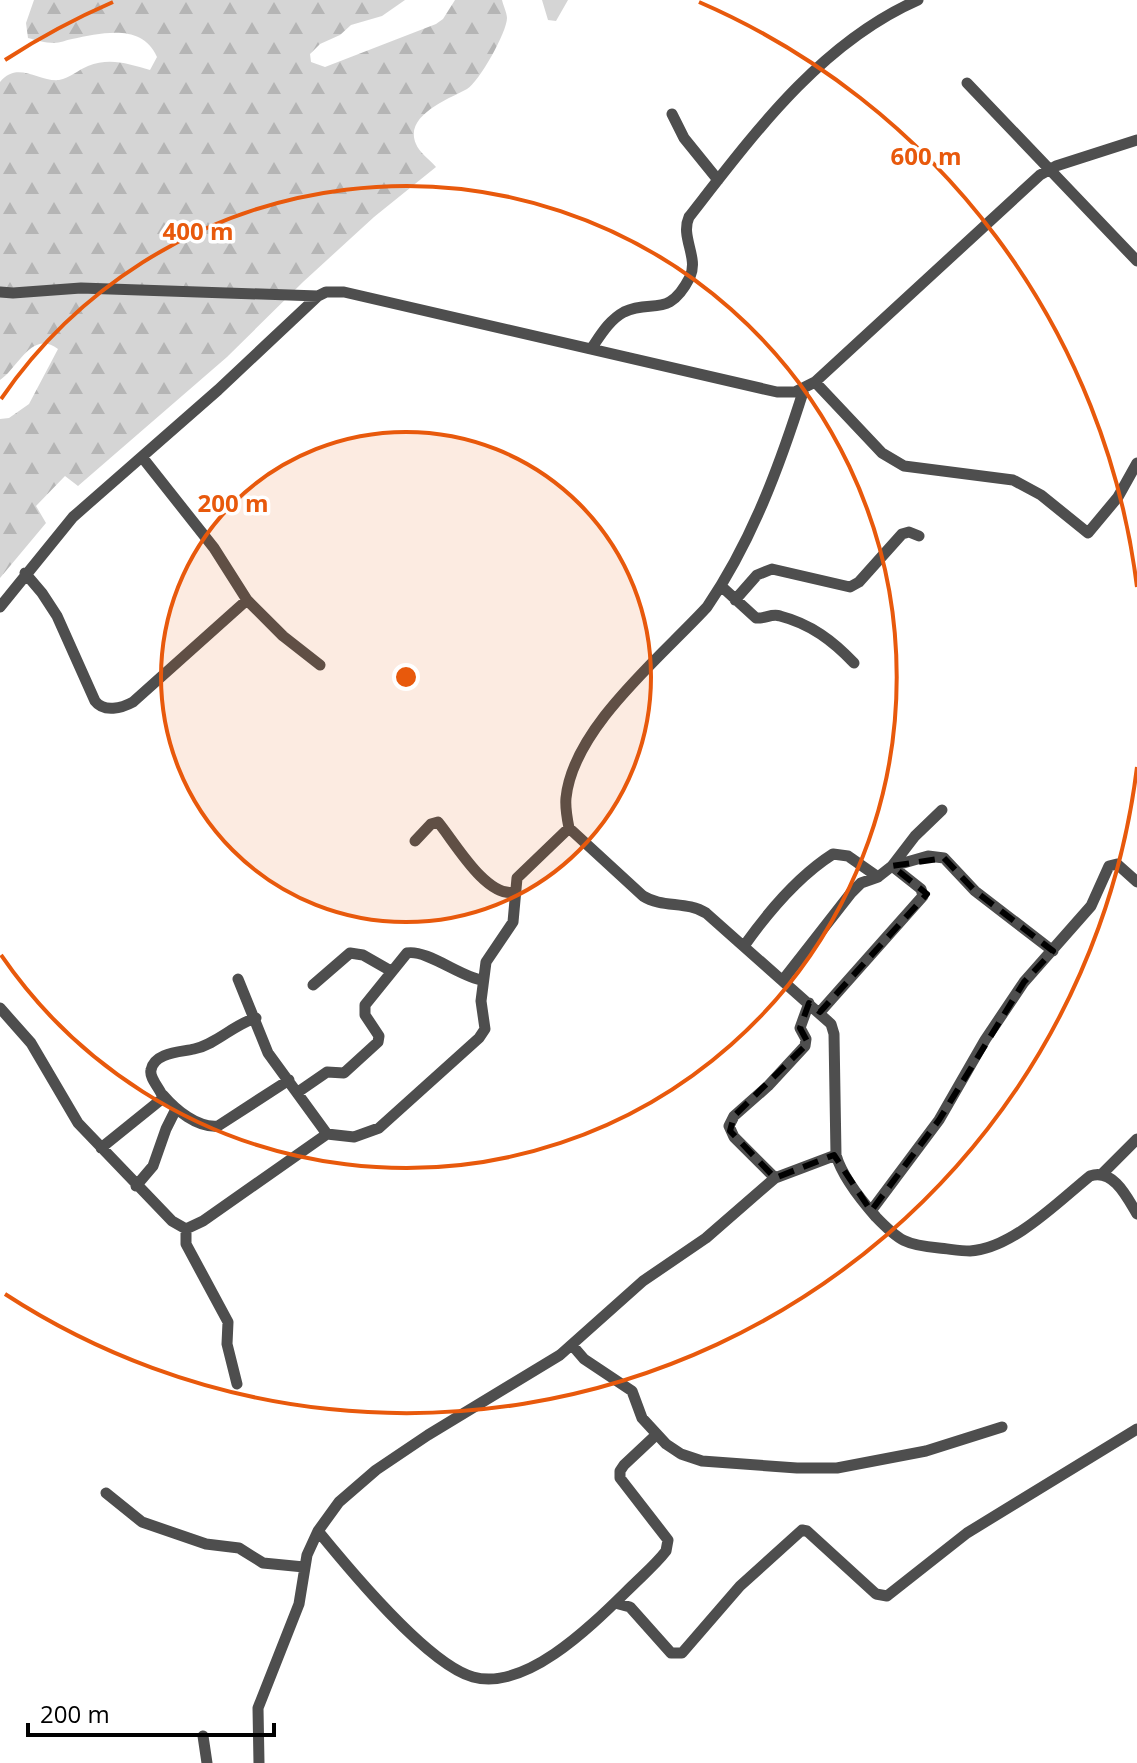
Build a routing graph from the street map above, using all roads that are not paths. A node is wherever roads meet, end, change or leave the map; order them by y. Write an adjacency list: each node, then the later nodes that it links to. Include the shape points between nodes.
1 (918, 0): 6 (street, via 868,27 791,92)
2 (967, 83): 5 (street)
3 (672, 114): 6 (street)
4 (1137, 140): 5 (street)
5 (1049, 170): 7 (street); 11 (street)
6 (718, 180): 10 (street, via 686,224 693,262 676,296 661,307 618,316)
7 (1137, 261)
8 (0, 292): 9 (street, via 91,288)
9 (318, 296): 10 (street, via 344,292); 13 (street)
10 (591, 349): 12 (street, via 777,392)
11 (815, 382): 12 (street); 14 (street, via 893,462 1013,480 1041,495 1086,533 1118,497)
12 (804, 389): 17 (street, via 778,470)
13 (142, 457): 16 (street, via 73,517); 18 (street, via 214,548)
14 (1137, 463)
15 (919, 536): 19 (street, via 902,534 850,587 772,569 757,575)
16 (25, 573): 18 (street, via 49,602 95,701 105,708 133,702); 20 (street)
17 (721, 586): 19 (street); 24 (street, via 591,733 569,786)
18 (247, 600): 22 (street)
19 (735, 600): 21 (street, via 756,618 780,616 818,631)
20 (0, 607)
21 (854, 663)
22 (320, 665)
23 (942, 810): 26 (street)
24 (569, 828): 29 (street, via 521,871); 30 (street, via 643,896 699,909)
25 (415, 841): 29 (street, via 438,822 489,884 503,893)
26 (892, 866): 27 (street); 31 (street, via 928,856 944,858 975,891); 39 (street, via 923,896)
27 (878, 877): 30 (street, via 848,856 833,854 767,914); 35 (street, via 851,893)
28 (1137, 882): 31 (street, via 1117,864 1109,866 1091,906)
29 (514, 892): 34 (street, via 513,922 487,957)
30 (744, 946): 35 (street)
31 (1053, 951): 52 (street, via 1024,982 939,1120)
32 (391, 971): 34 (street, via 411,951); 36 (street, via 353,952); 42 (street, via 364,1010 378,1042 344,1073 321,1075)
33 (238, 979): 40 (street)
34 (482, 980): 45 (street, via 485,1029 479,1038 379,1128 354,1137)
35 (783, 980): 37 (street)
36 (313, 985)
37 (809, 1003): 39 (street); 50 (street, via 800,1028 805,1046 729,1126)
38 (0, 1008): 47 (street, via 31,1043 78,1123)
39 (820, 1012): 48 (street, via 834,1034)
40 (256, 1018): 41 (street, via 268,1053); 43 (street, via 214,1042 158,1060 151,1073)
41 (289, 1080): 42 (street); 44 (street, via 218,1126)
42 (298, 1092): 45 (street)
43 (163, 1095): 44 (street); 47 (street)
44 (176, 1109): 51 (street, via 153,1166)
45 (327, 1134): 54 (street)
46 (1137, 1139): 49 (street)
47 (101, 1148): 51 (street)
48 (836, 1155): 50 (street); 52 (street)
49 (1102, 1174): 52 (street, via 1090,1176 1017,1233 971,1251 905,1244); 53 (street, via 1117,1184)
50 (775, 1178): 55 (street, via 706,1238 643,1281)
51 (136, 1186): 54 (street)
52 (871, 1211)
53 (1137, 1214)
54 (186, 1229): 56 (street, via 186,1244 228,1322 227,1344)
55 (572, 1345): 59 (street, via 632,1391 642,1418); 61 (street, via 376,1470 339,1502)
56 (237, 1384)
57 (1002, 1427): 59 (street, via 926,1451 837,1468 702,1461 681,1454)
58 (1137, 1429): 63 (street, via 967,1533 887,1596 876,1594 802,1530 740,1586 682,1653 671,1653 630,1607)
59 (656, 1435): 63 (street, via 624,1465 620,1478 668,1547)
60 (106, 1493): 62 (street, via 142,1522 206,1544 239,1548 263,1563)
61 (318, 1531): 62 (street); 63 (street, via 418,1641 476,1678 497,1678 534,1665 570,1643)
62 (304, 1567): 66 (street, via 296,1615 258,1708)
63 (615, 1603)
64 (203, 1736): 65 (street)
65 (207, 1763)
66 (259, 1763)

